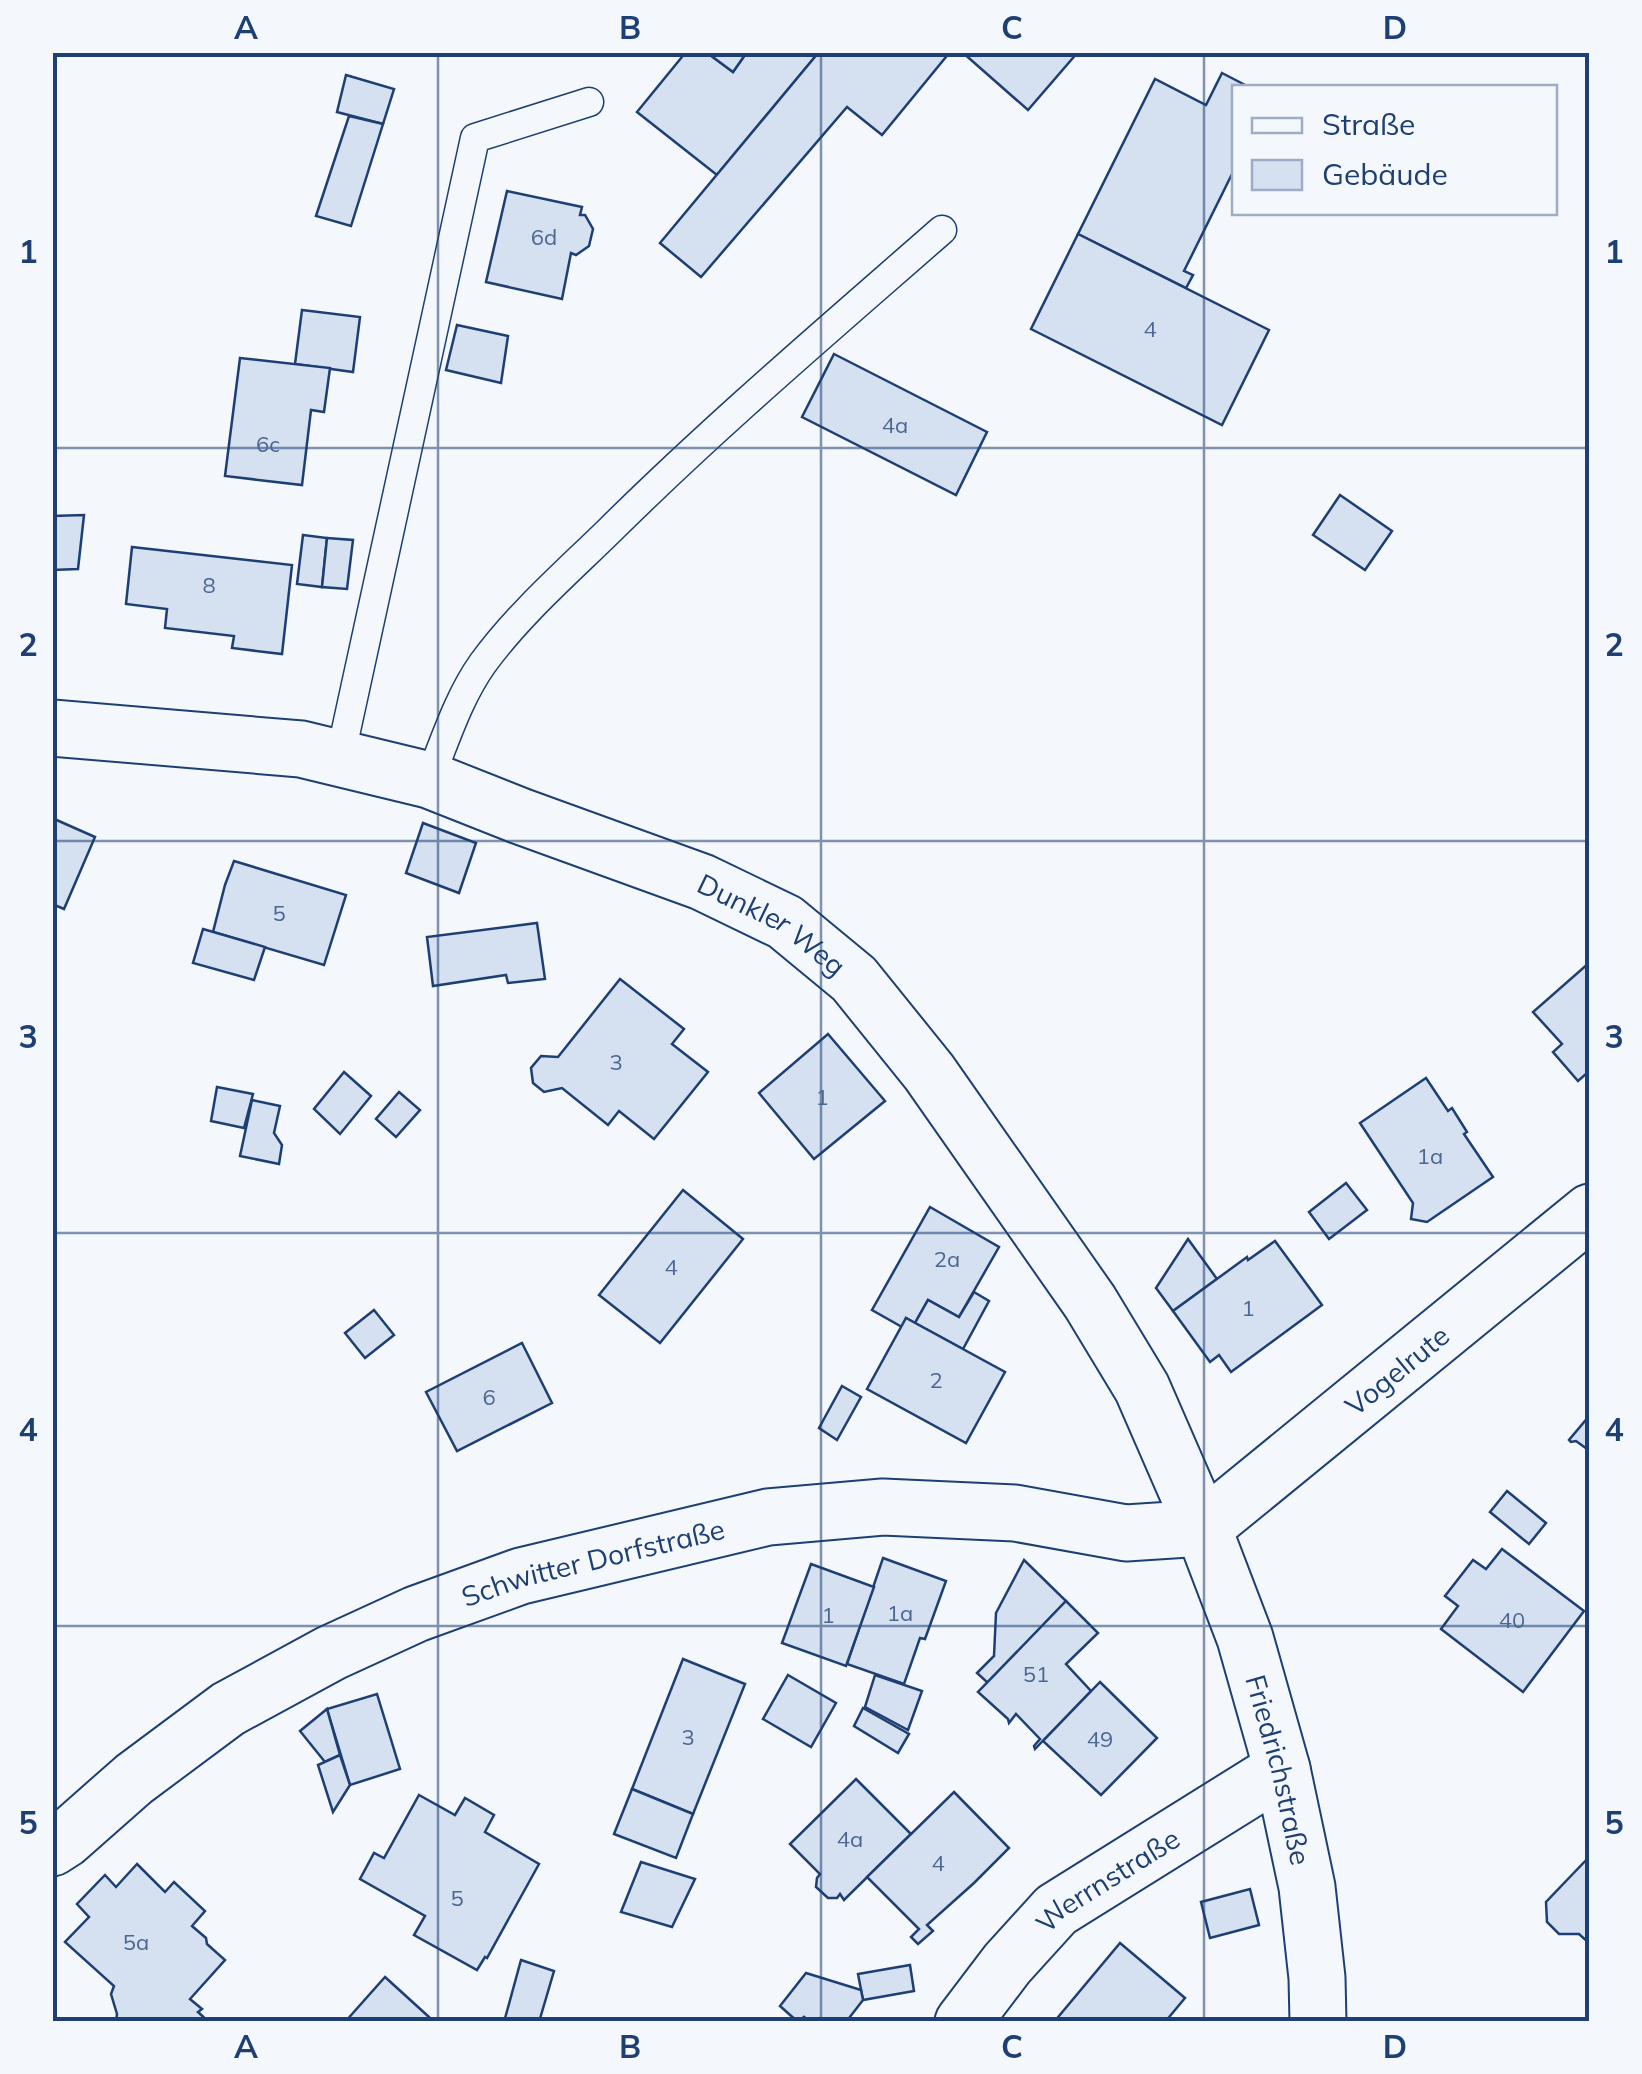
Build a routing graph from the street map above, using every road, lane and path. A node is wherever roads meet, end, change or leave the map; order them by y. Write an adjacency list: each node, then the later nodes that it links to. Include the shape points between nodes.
1 (589, 102): 4 (lane, via 475,138)
2 (942, 230): 5 (lane, via 682,459 510,630 459,706)
3 (52, 728): 4 (street, Dunkler Weg)
4 (340, 758): 5 (street, Dunkler Weg)
5 (429, 780): 7 (street, Dunkler Weg, via 702,882 786,922 854,978 930,1072 1090,1302 1142,1388)
6 (1590, 1212): 7 (street, Vogelrute)
7 (1203, 1528): 8 (street, Friedrichstraße, via 1245,1638); 9 (street, Schwitter Dorfstraße, via 1126,1534 1015,1514 883,1507 768,1518 521,1576 398,1622 228,1709)
8 (1282, 1769): 10 (street, Werrnstraße, via 1056,1910); 11 (street, Friedrichstraße, via 1307,1886)
9 (52, 1848)
10 (963, 2022)
11 (1318, 2022)

